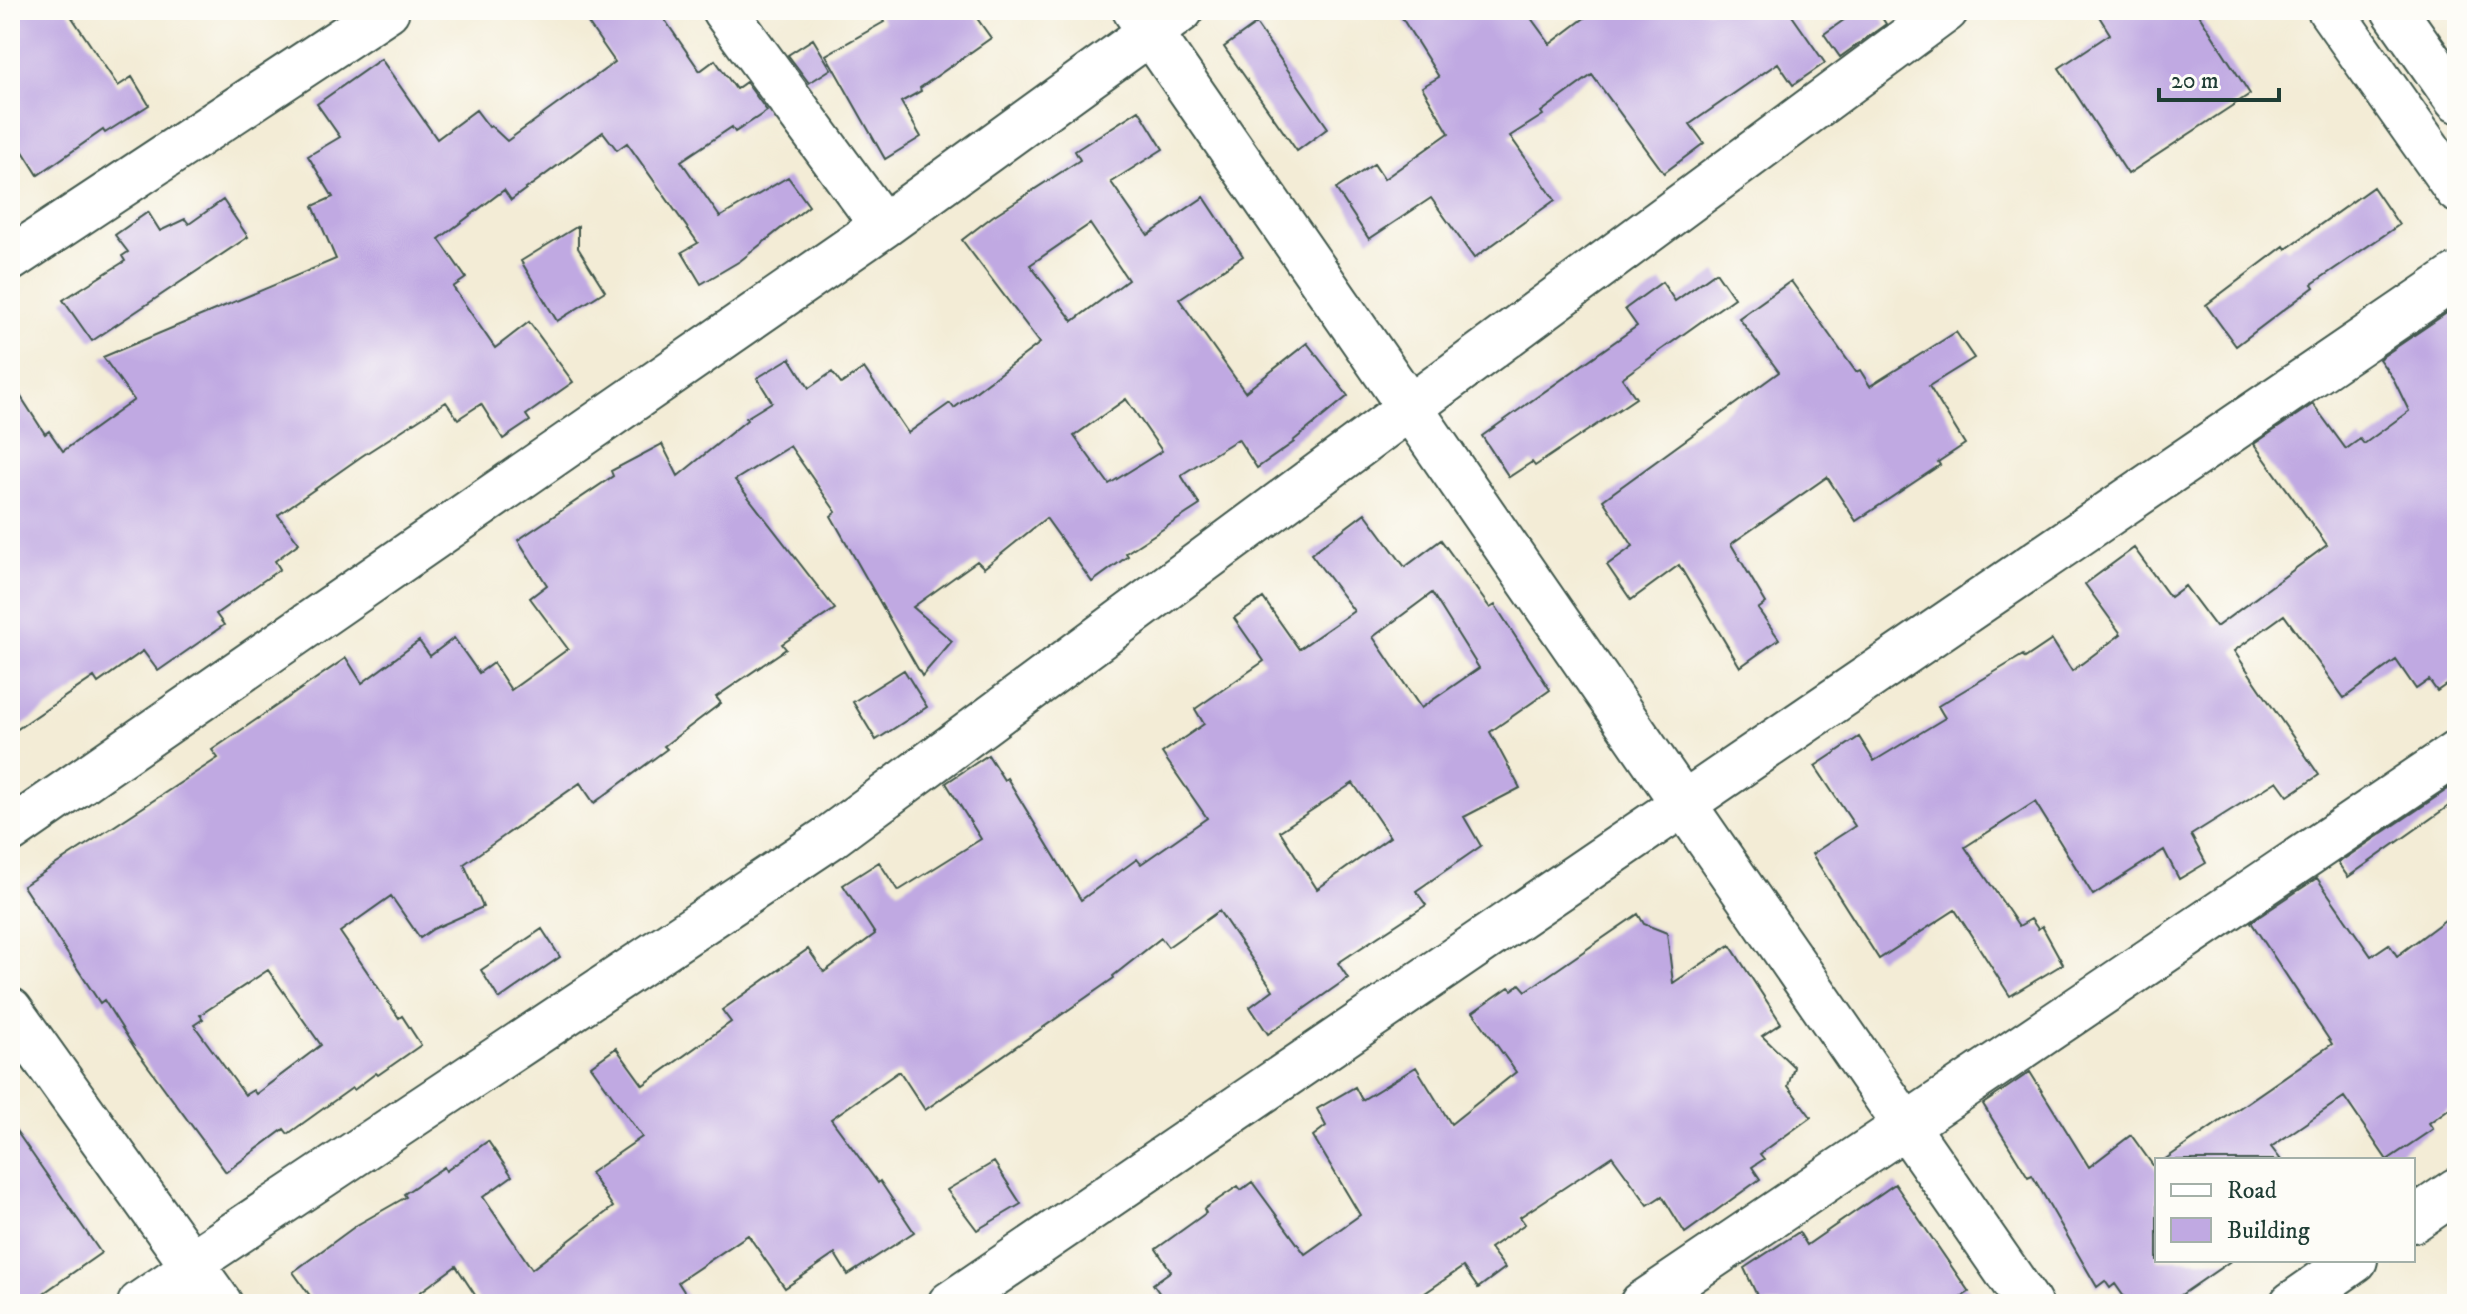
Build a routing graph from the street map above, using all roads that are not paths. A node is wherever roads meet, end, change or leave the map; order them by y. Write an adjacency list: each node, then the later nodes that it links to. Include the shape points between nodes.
1 (387, 10): 10 (street)
2 (724, 10): 9 (street)
3 (1946, 10): 12 (street)
4 (2330, 10): 8 (street)
5 (2394, 10): 7 (street)
6 (1155, 18): 9 (street); 12 (street)
7 (2457, 100)
8 (2457, 190)
9 (883, 226): 15 (street)
10 (10, 259)
11 (2457, 276): 14 (street)
12 (1408, 406): 14 (street); 22 (street, via 829,838)
13 (2457, 753): 18 (street)
14 (1683, 805): 18 (street); 24 (street)
15 (10, 831)
16 (10, 1010): 22 (street)
17 (10, 1051): 22 (street)
18 (1905, 1125): 25 (street); 26 (street)
19 (2457, 1190): 20 (street)
20 (2415, 1219)
21 (2352, 1262): 27 (street)
22 (174, 1288): 23 (street)
23 (220, 1304)
24 (950, 1304)
25 (1642, 1304)
26 (2029, 1304)
27 (2292, 1304)

